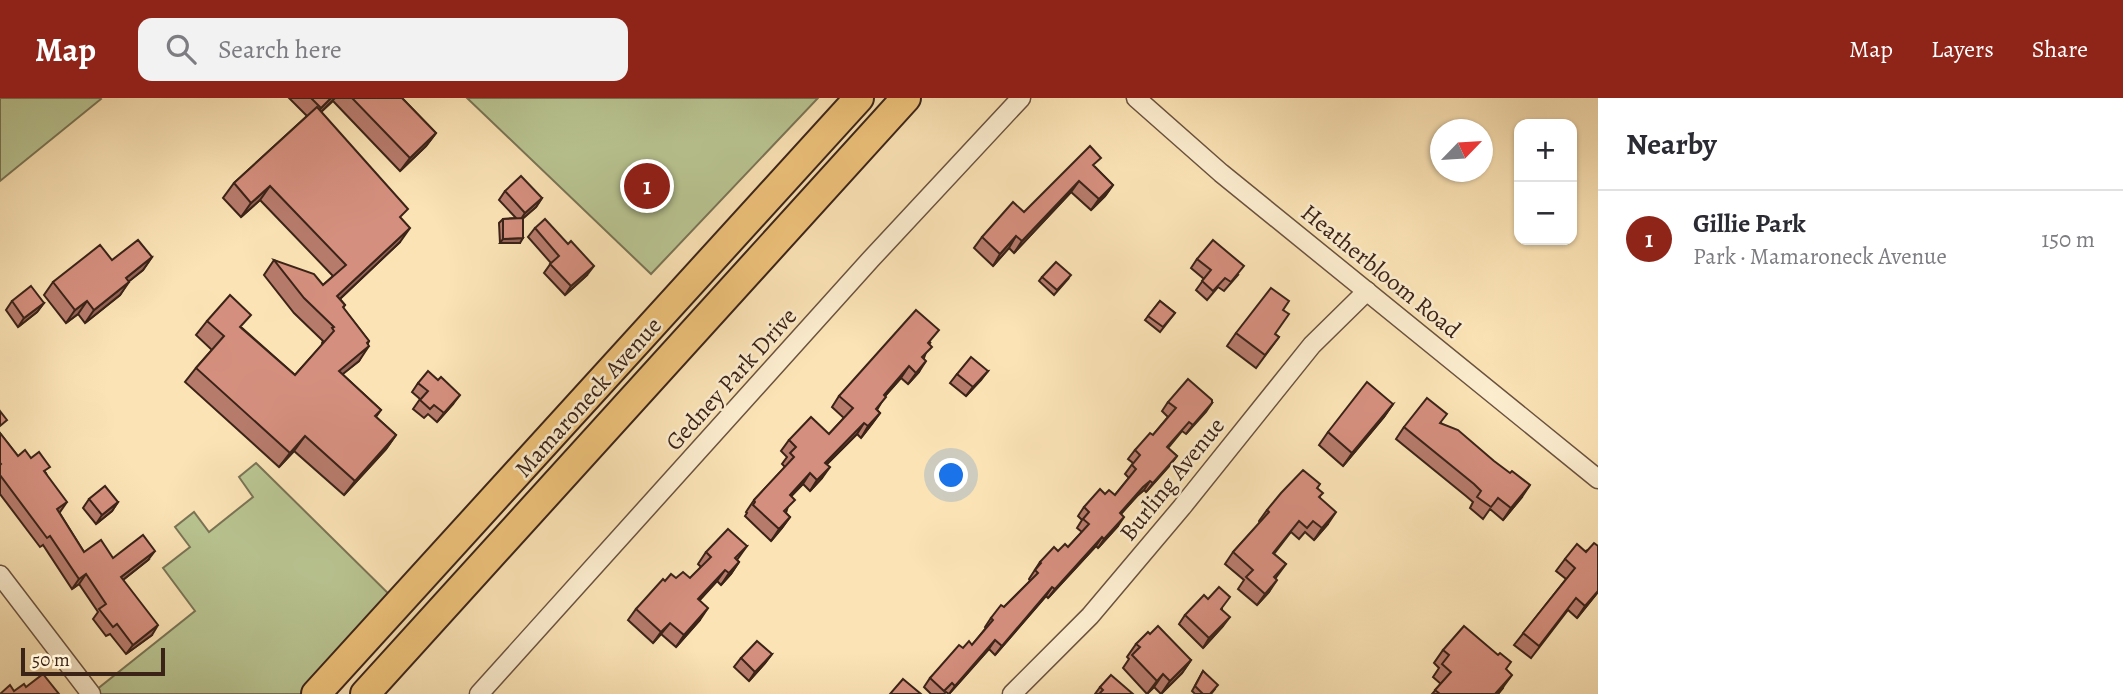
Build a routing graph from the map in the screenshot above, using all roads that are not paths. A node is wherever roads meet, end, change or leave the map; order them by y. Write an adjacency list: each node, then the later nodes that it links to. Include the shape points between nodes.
1 (859, 98): 9 (main road, Mamaroneck Avenue)
2 (906, 98): 10 (main road, Mamaroneck Avenue)
3 (1021, 98): 11 (street, Gedney Park Drive)
4 (1136, 98): 5 (street, Heatherbloom Road)
5 (1367, 291): 6 (street, Heatherbloom Road); 12 (street, Burling Avenue, via 1312,345 1090,616)
6 (1598, 479)
7 (0, 575): 8 (street)
8 (91, 694)
9 (316, 694)
10 (365, 694)
11 (479, 694)
12 (1012, 694)

